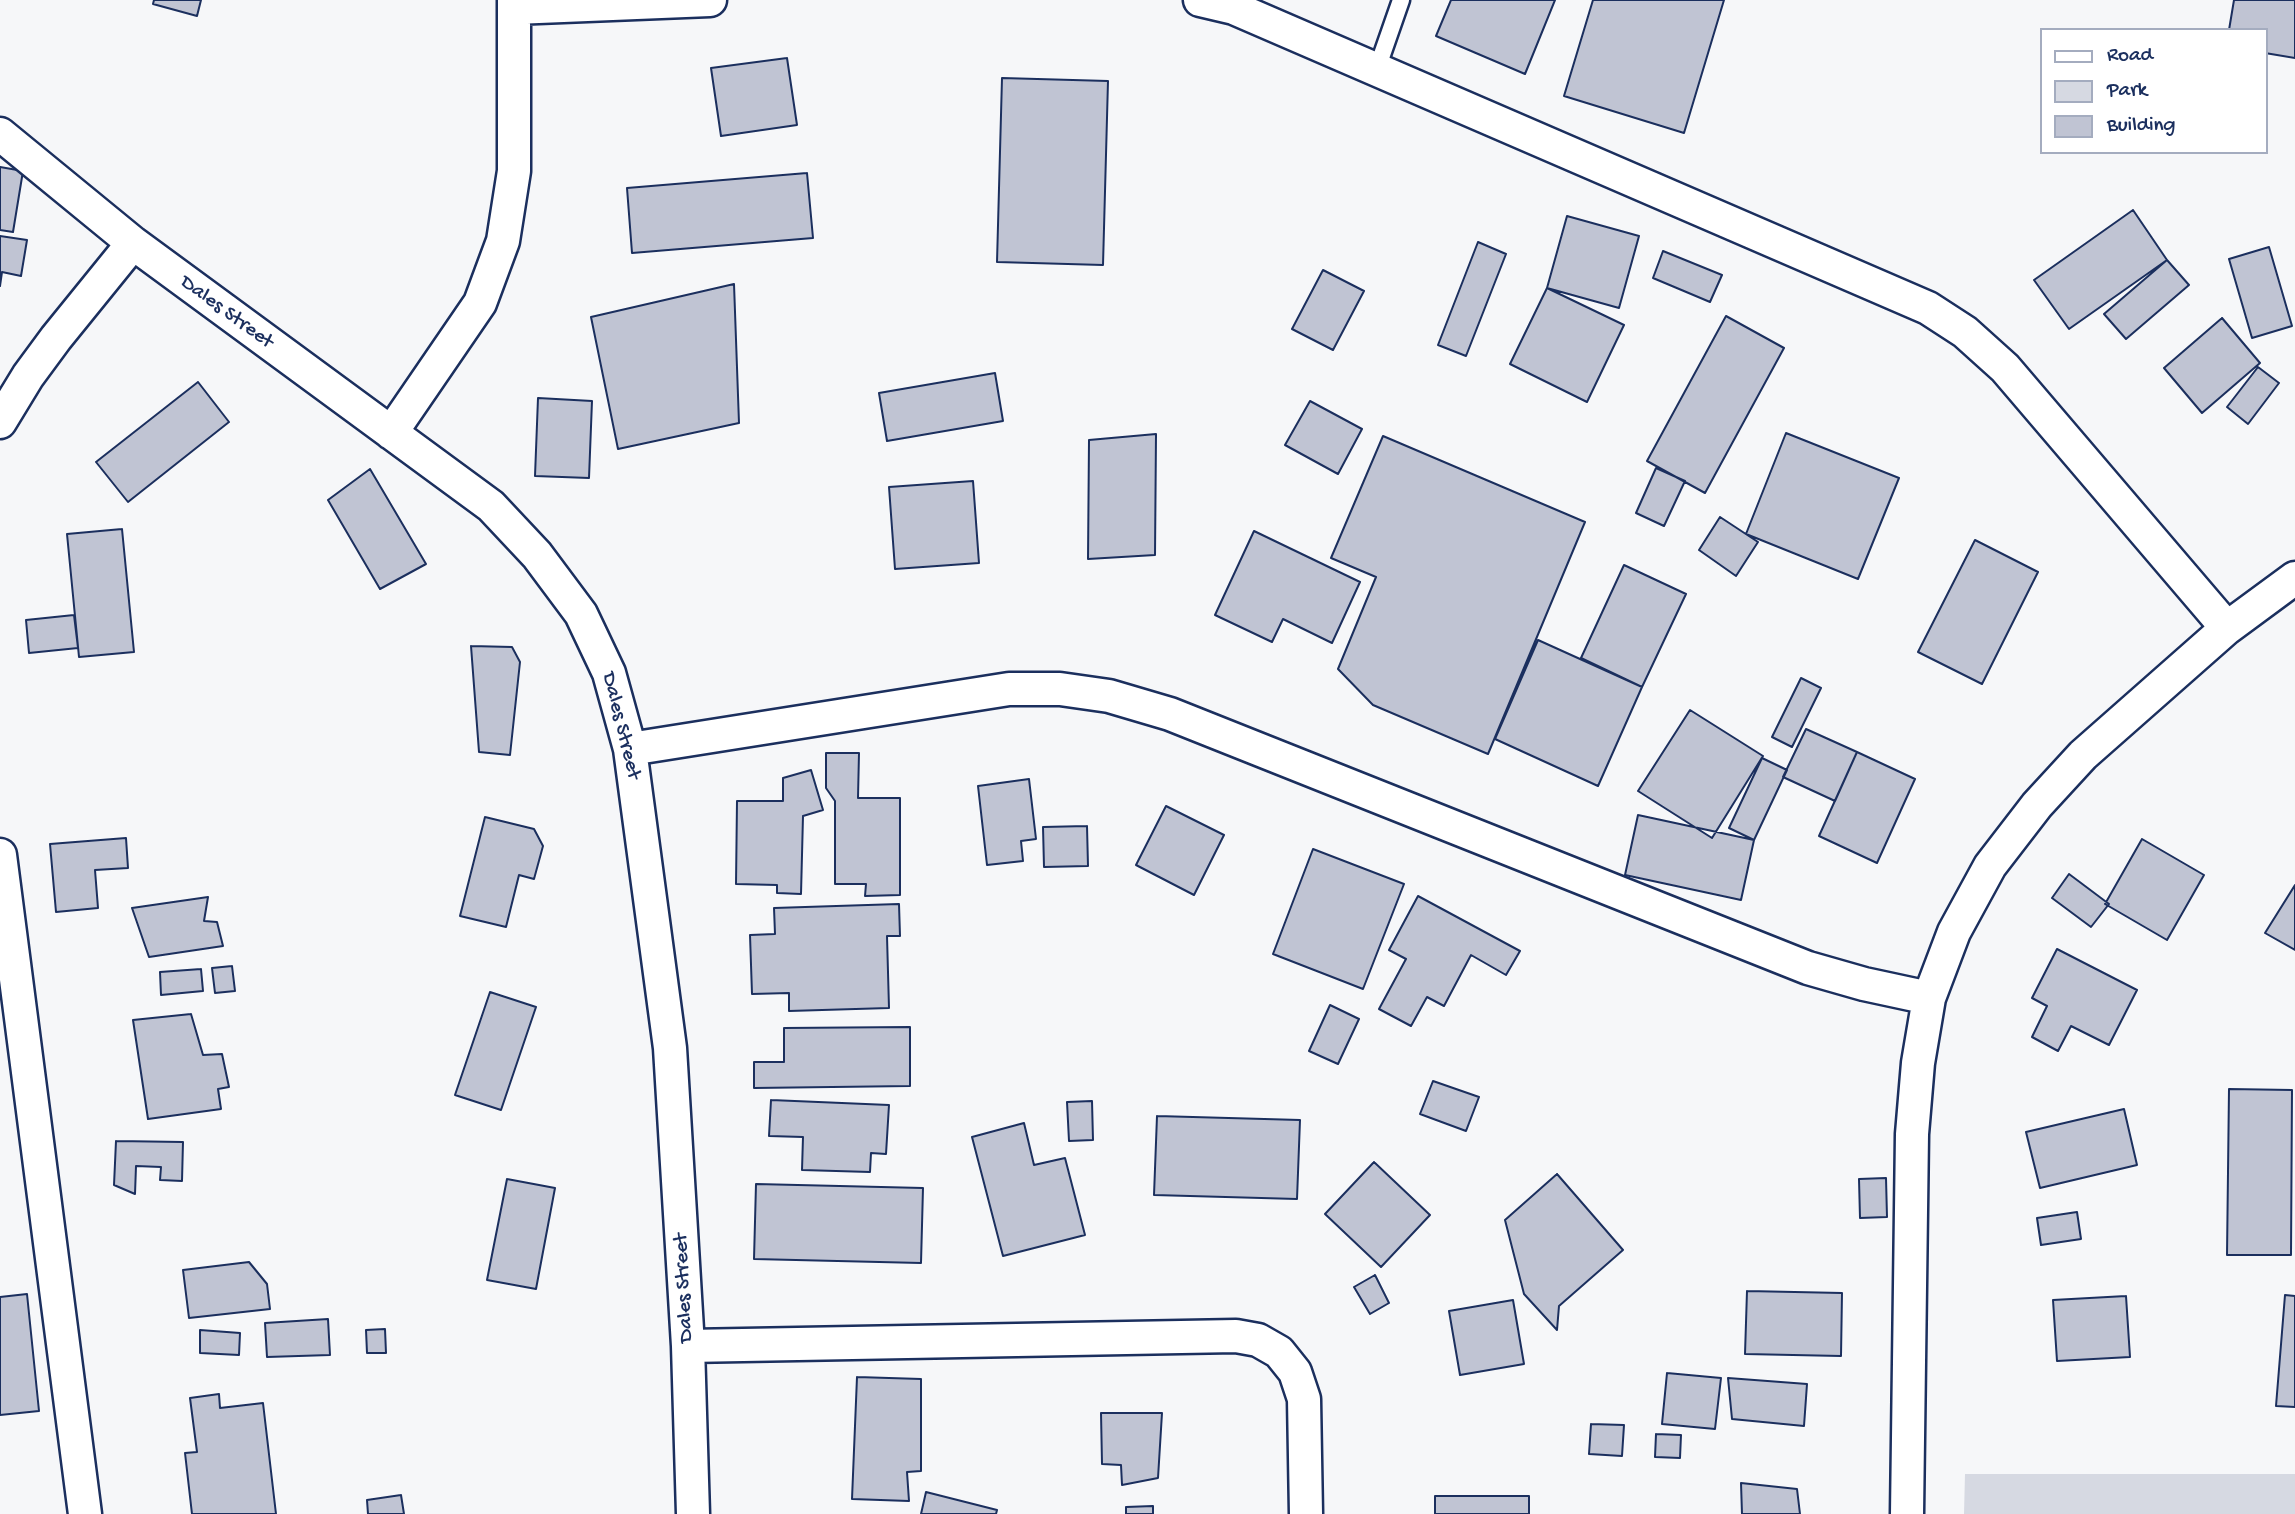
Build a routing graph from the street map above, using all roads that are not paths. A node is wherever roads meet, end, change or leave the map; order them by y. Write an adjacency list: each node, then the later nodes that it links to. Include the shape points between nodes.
1 (710, 0): 4 (street)
2 (1200, 0): 5 (street, via 1234,8)
3 (1401, 0): 5 (lane)
4 (514, 4): 9 (street, via 514,171 503,241 480,303)
5 (1377, 69): 11 (street, via 1878,285 1928,308 1965,332 2005,368)
6 (0, 134): 7 (street, Dales Street)
7 (133, 243): 8 (street, via 56,338); 9 (street, Dales Street)
8 (0, 422)
9 (391, 433): 12 (street, Dales Street, via 491,506 537,555 580,614 609,673)
10 (2295, 578): 11 (street)
11 (2227, 628): 14 (street, via 2083,755 2037,805 1990,866 1954,932)
12 (630, 749): 14 (street, via 1009,689 1109,696 1170,714 1808,968); 15 (street, Dales Street, via 670,1048)
13 (0, 855): 16 (street)
14 (1929, 998): 19 (street, via 1913,1134)
15 (688, 1346): 17 (street, Dales Street); 18 (street, via 1236,1336 1258,1340 1279,1352 1295,1372 1304,1399)
16 (85, 1514)
17 (693, 1514)
18 (1306, 1514)
19 (1907, 1514)

